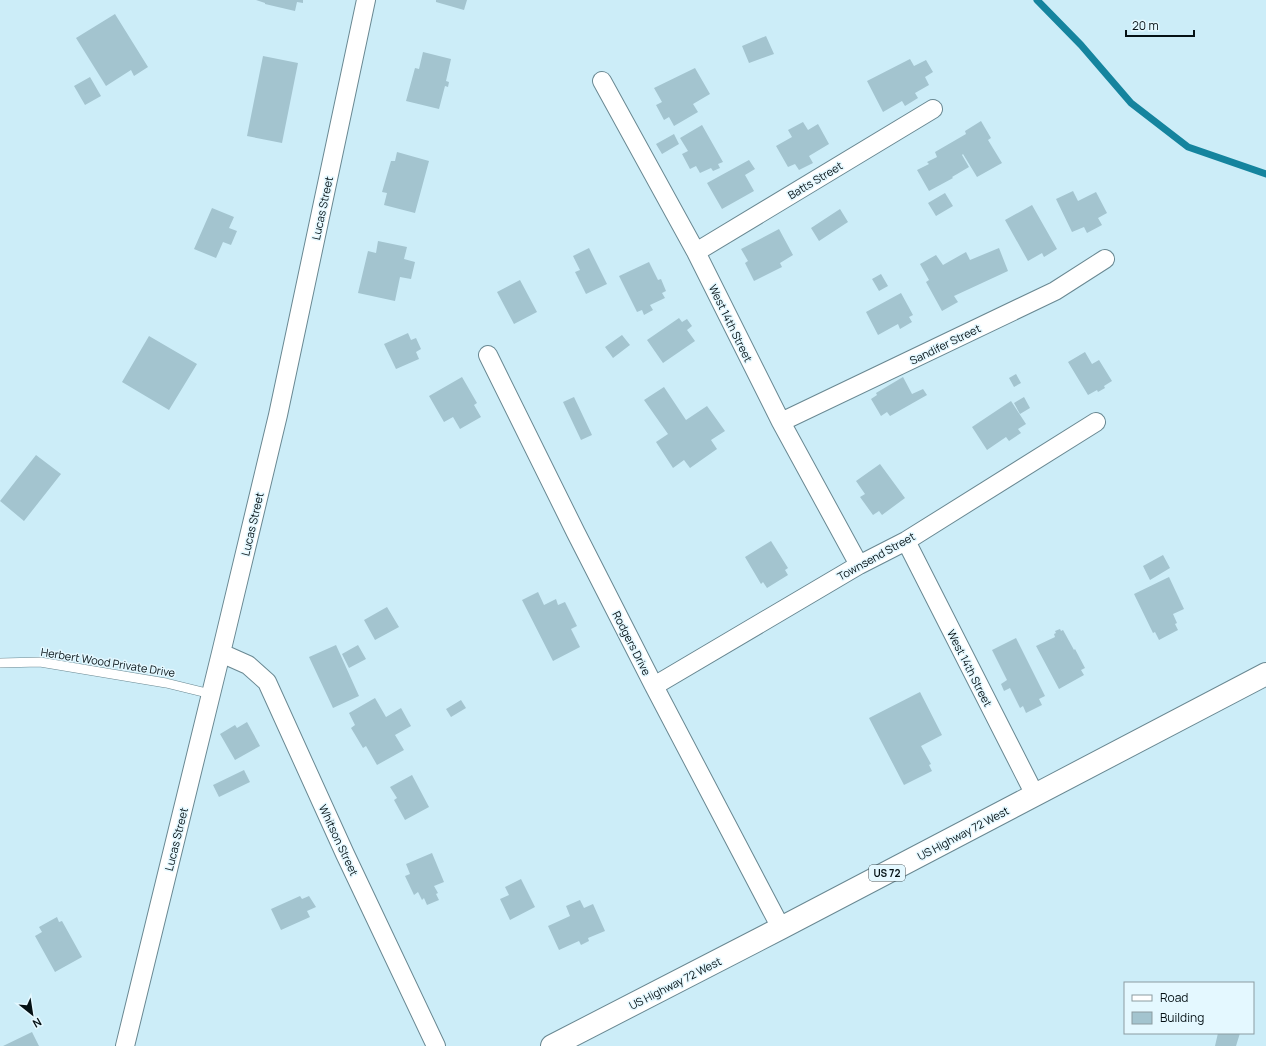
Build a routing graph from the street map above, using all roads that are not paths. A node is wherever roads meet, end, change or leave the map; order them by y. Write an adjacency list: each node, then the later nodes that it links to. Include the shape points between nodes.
1 (366, 0): 11 (street, Lucas Street, via 278,415)
2 (602, 81): 4 (street, West 14th Street)
3 (933, 109): 4 (street, Batts Street)
4 (696, 252): 7 (street, West 14th Street)
5 (1105, 259): 7 (street, Sandifer Street, via 1055,291)
6 (488, 355): 14 (street, Rodgers Drive)
7 (781, 422): 10 (street, West 14th Street)
8 (1096, 422): 9 (street, Townsend Street)
9 (906, 541): 10 (street, Townsend Street); 16 (street, West 14th Street)
10 (859, 565): 14 (street, Townsend Street)
11 (221, 653): 15 (street, Lucas Street); 19 (street, Whitson Street, via 248,665 266,682)
12 (0, 663): 15 (lane, Herbert Wood Private Drive, via 40,662 166,683)
13 (1266, 674): 16 (highway, US Highway 72 West / US 72)
14 (654, 686): 17 (street, Rodgers Drive)
15 (211, 694): 18 (street, Lucas Street)
16 (1035, 796): 17 (highway, US Highway 72 West / US 72)
17 (781, 928): 20 (highway, US Highway 72 West / US 72)
18 (125, 1046)
19 (436, 1046)
20 (552, 1046)

